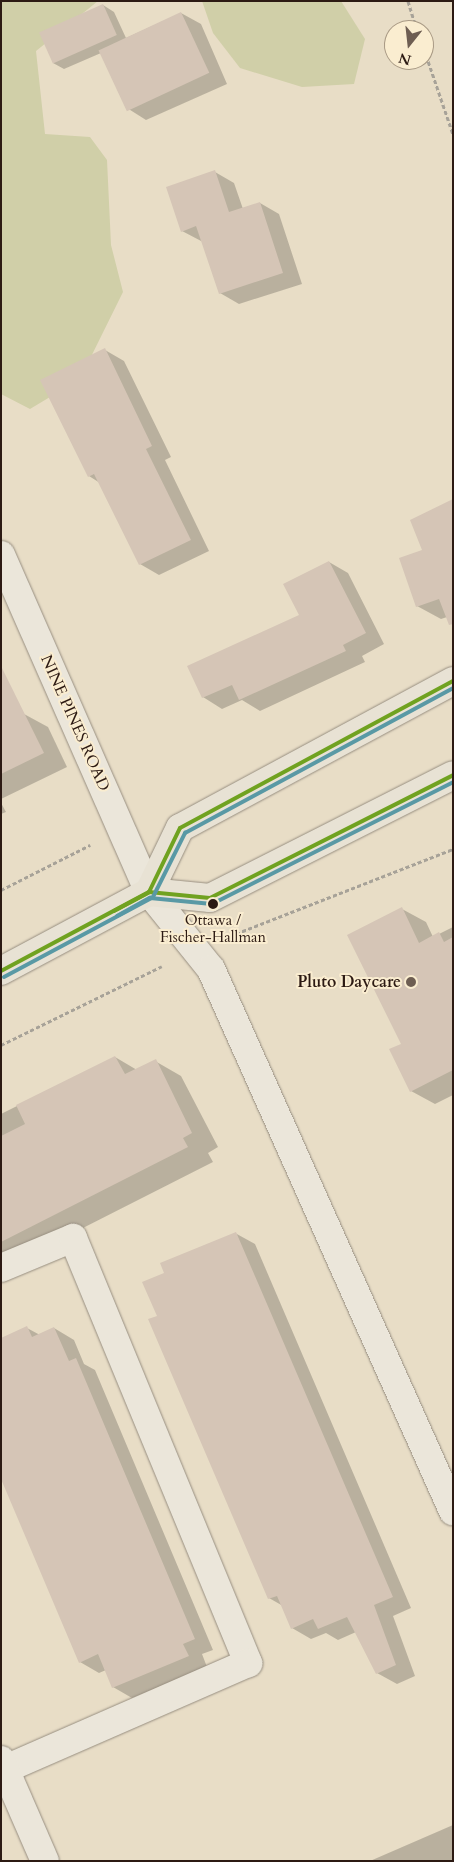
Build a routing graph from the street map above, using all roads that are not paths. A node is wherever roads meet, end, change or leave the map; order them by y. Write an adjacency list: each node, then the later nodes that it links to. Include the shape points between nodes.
1 (1, 554): 4 (street, NINE PINES ROAD)
2 (453, 682): 4 (main road, via 180,828)
3 (453, 775): 4 (main road, via 210,898)
4 (149, 892): 5 (main road); 7 (street, NINE PINES ROAD, via 211,969)
5 (1, 971)
6 (1, 1268): 8 (street, via 73,1238 248,1663)
7 (453, 1511)
8 (3, 1764): 9 (street)
9 (45, 1861)

